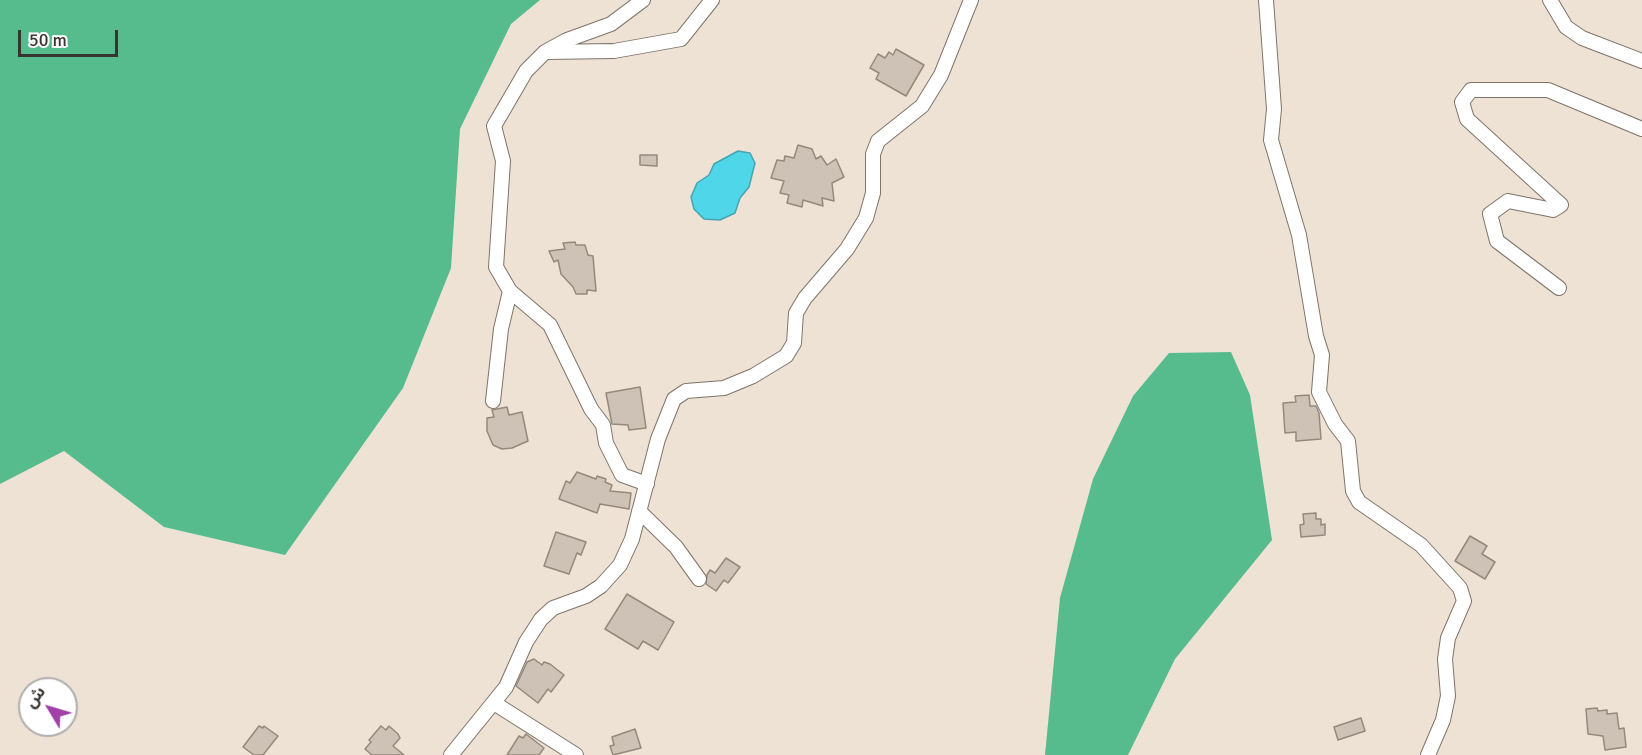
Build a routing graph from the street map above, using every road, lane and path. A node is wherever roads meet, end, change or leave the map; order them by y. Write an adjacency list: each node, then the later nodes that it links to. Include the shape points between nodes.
1 (643, 0): 6 (street, via 611,24)
2 (712, 0): 6 (street, via 681,39 614,51)
3 (971, 0): 12 (street, via 941,75 922,106 878,141 873,154 873,193 866,218 847,249 796,313 794,343 786,356 724,388 686,391 674,399 658,439)
4 (1266, 0): 18 (street, via 1274,109 1271,140 1299,236 1322,355 1319,392 1348,441 1353,491 1359,502 1421,545 1460,588 1464,602 1448,638 1448,696)
5 (1550, 0): 7 (street, via 1566,27 1582,38)
6 (545, 52): 10 (street, via 526,72 494,126 503,161 496,267)
7 (1642, 61)
8 (1642, 129): 9 (street, via 1548,90 1471,90 1462,102 1467,119 1561,206 1553,210 1508,201 1490,214 1497,241)
9 (1559, 288)
10 (510, 291): 11 (street, via 501,329); 12 (street, via 550,325 591,409 603,424 606,442 622,475)
11 (494, 401)
12 (647, 484): 13 (street)
13 (639, 512): 14 (street, via 676,547); 15 (street, via 620,565 586,596 553,608 542,619)
14 (699, 579)
15 (494, 703): 16 (street); 17 (street)
16 (450, 755)
17 (576, 755)
18 (1428, 755)

